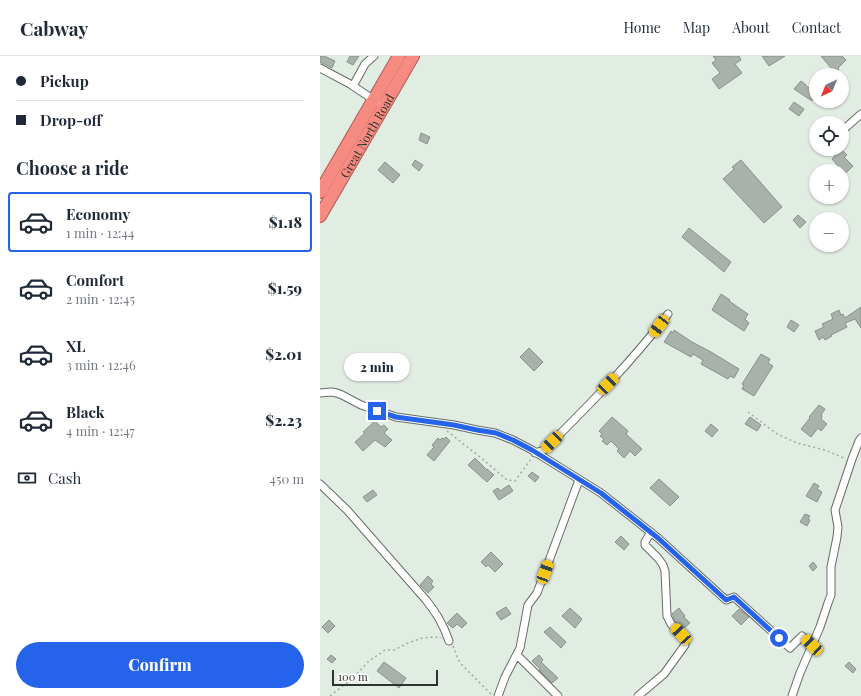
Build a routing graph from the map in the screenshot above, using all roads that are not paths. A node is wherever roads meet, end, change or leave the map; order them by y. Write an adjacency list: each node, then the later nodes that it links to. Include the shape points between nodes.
1 (374, 56): 5 (street, via 365,64)
2 (399, 56): 6 (highway, Great North Road)
3 (413, 56): 6 (highway, Great North Road)
4 (320, 68): 5 (street)
5 (353, 86): 6 (street)
6 (378, 103): 9 (highway, Great North Road); 10 (highway, Great North Road)
7 (861, 114): 8 (street)
8 (849, 125)
9 (320, 192)
10 (320, 216)
11 (668, 314): 14 (street, via 616,375 544,450)
12 (320, 393): 14 (street, via 342,394 361,405 396,417 496,433)
13 (861, 438): 19 (street, via 836,510 838,528 831,567 830,594)
14 (535, 453): 15 (street)
15 (579, 480): 17 (street, via 597,490); 20 (street, via 540,586 528,605)
16 (320, 484): 18 (street, via 347,510 426,600 444,627)
17 (651, 532): 19 (street, via 726,600 734,597 790,648 802,636); 23 (street, via 645,545 661,562 665,571 667,616 685,639 685,645 664,674)
18 (449, 641)
19 (812, 645): 24 (street)
20 (517, 655): 21 (street); 22 (street)
21 (498, 696)
22 (558, 696)
23 (638, 696)
24 (792, 696)

